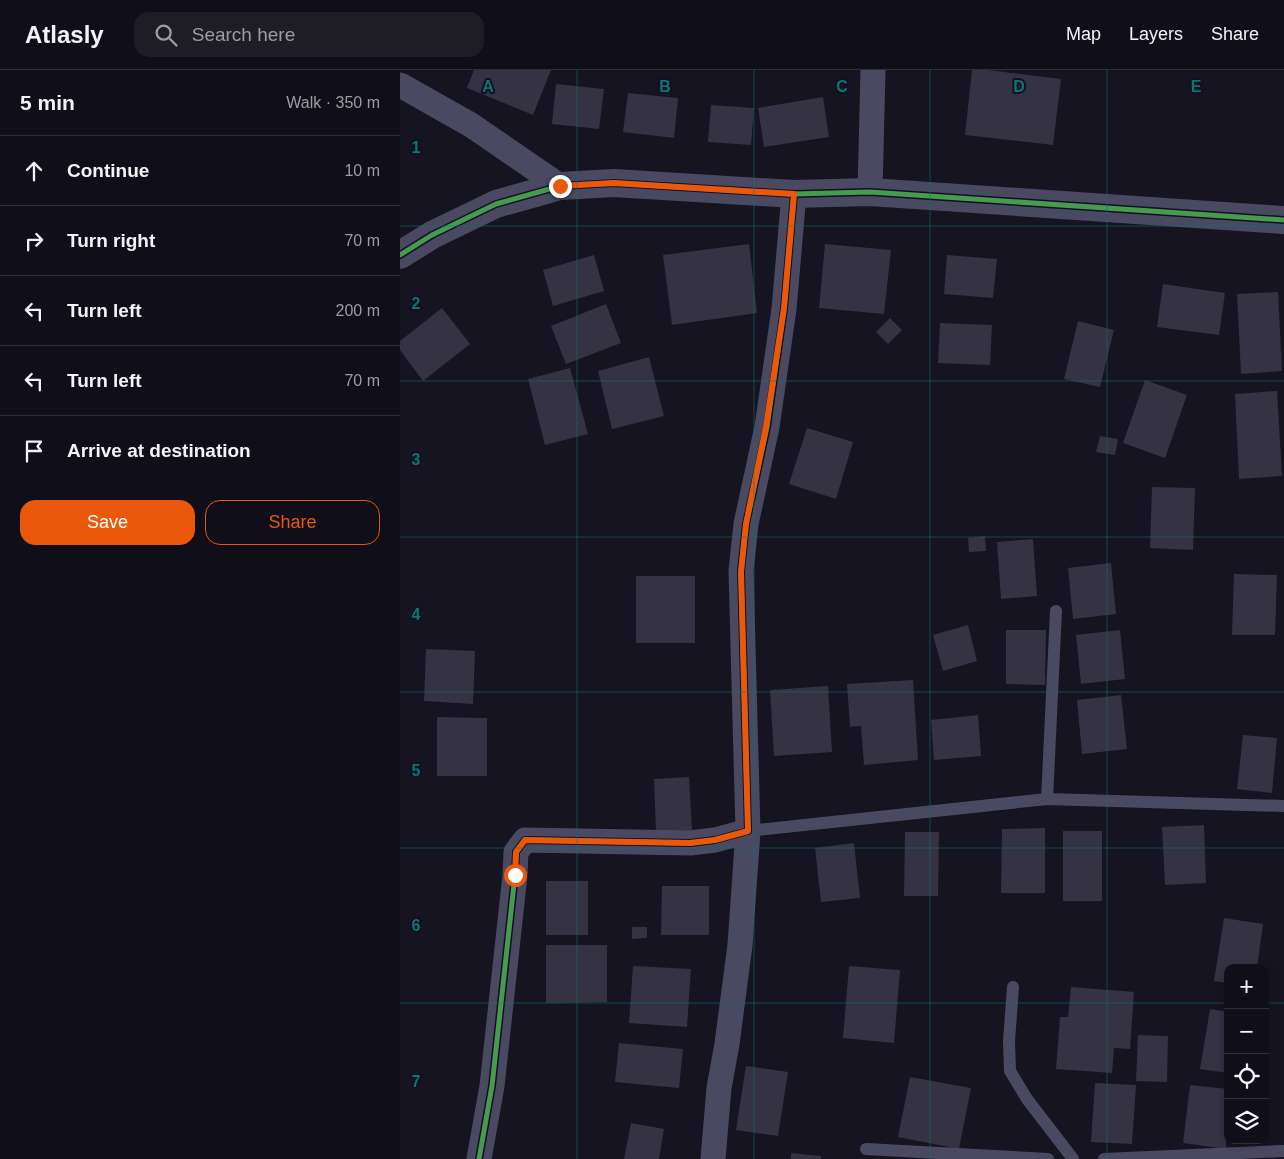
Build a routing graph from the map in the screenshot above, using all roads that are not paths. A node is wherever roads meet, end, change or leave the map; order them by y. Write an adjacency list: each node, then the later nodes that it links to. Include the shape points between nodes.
1 (873, 70): 4 (street)
2 (400, 85): 3 (street, via 471,125)
3 (560, 186): 5 (street, via 614,183); 7 (street, via 496,204 432,235)
4 (870, 192): 5 (street); 6 (street)
5 (794, 194): 11 (street, via 783,318 766,427 746,524 741,572)
6 (1284, 220)
7 (400, 255)
8 (1056, 610): 9 (lane)
9 (1047, 799): 10 (lane); 11 (lane)
10 (1284, 806)
11 (748, 831): 15 (street, via 690,843 525,840 516,852 492,1086); 16 (street, via 740,945 719,1088)
12 (1013, 987): 18 (lane, via 1010,1071)
13 (866, 1150): 17 (lane)
14 (1284, 1150): 19 (lane)
15 (479, 1159)
16 (713, 1159)
17 (1048, 1159)
18 (1073, 1159)
19 (1104, 1159)

